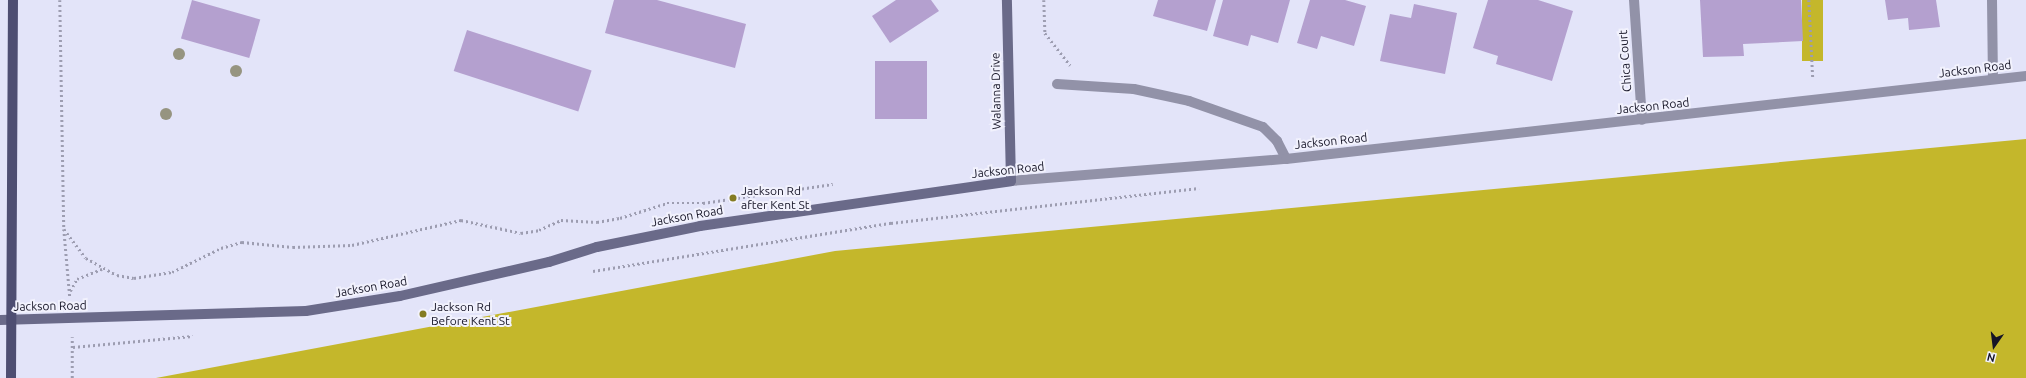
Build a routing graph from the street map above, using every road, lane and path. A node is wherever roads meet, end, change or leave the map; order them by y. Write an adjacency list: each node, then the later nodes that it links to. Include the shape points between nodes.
1 (13, 0): 23 (main road)
2 (60, 0): 18 (path)
3 (1007, 0): 15 (street, Walanna Drive)
4 (1044, 0): 11 (path, via 1045,33)
5 (1634, 0): 13 (street, Chica Court)
6 (1809, 0): 12 (path)
7 (1992, 0): 9 (street)
8 (2026, 76): 9 (street, Jackson Road)
9 (1993, 79): 12 (street, Jackson Road)
10 (1057, 84): 11 (street)
11 (1085, 85): 14 (street, via 1162,94 1263,128 1277,141)
12 (1815, 101): 13 (street, Jackson Road)
13 (1642, 120): 14 (street, Jackson Road)
14 (1286, 159): 15 (street, Jackson Road)
15 (1011, 181): 23 (street, Jackson Road, via 700,226 597,247 549,262 400,296 306,310)
16 (833, 184): 19 (path, via 703,203 667,203 620,218 597,222 561,220 539,230 521,233 462,220 352,245 293,247 242,242 221,248 172,272 134,278)
17 (1207, 187): 20 (path, via 891,223)
18 (64, 229): 19 (path, via 86,258); 21 (path)
19 (103, 268): 21 (path, via 77,279)
20 (586, 272)
21 (70, 291): 22 (path)
22 (70, 296)
23 (5, 320): 25 (main road)
24 (200, 335): 26 (path, via 73,347)
25 (11, 378)
26 (72, 378)

